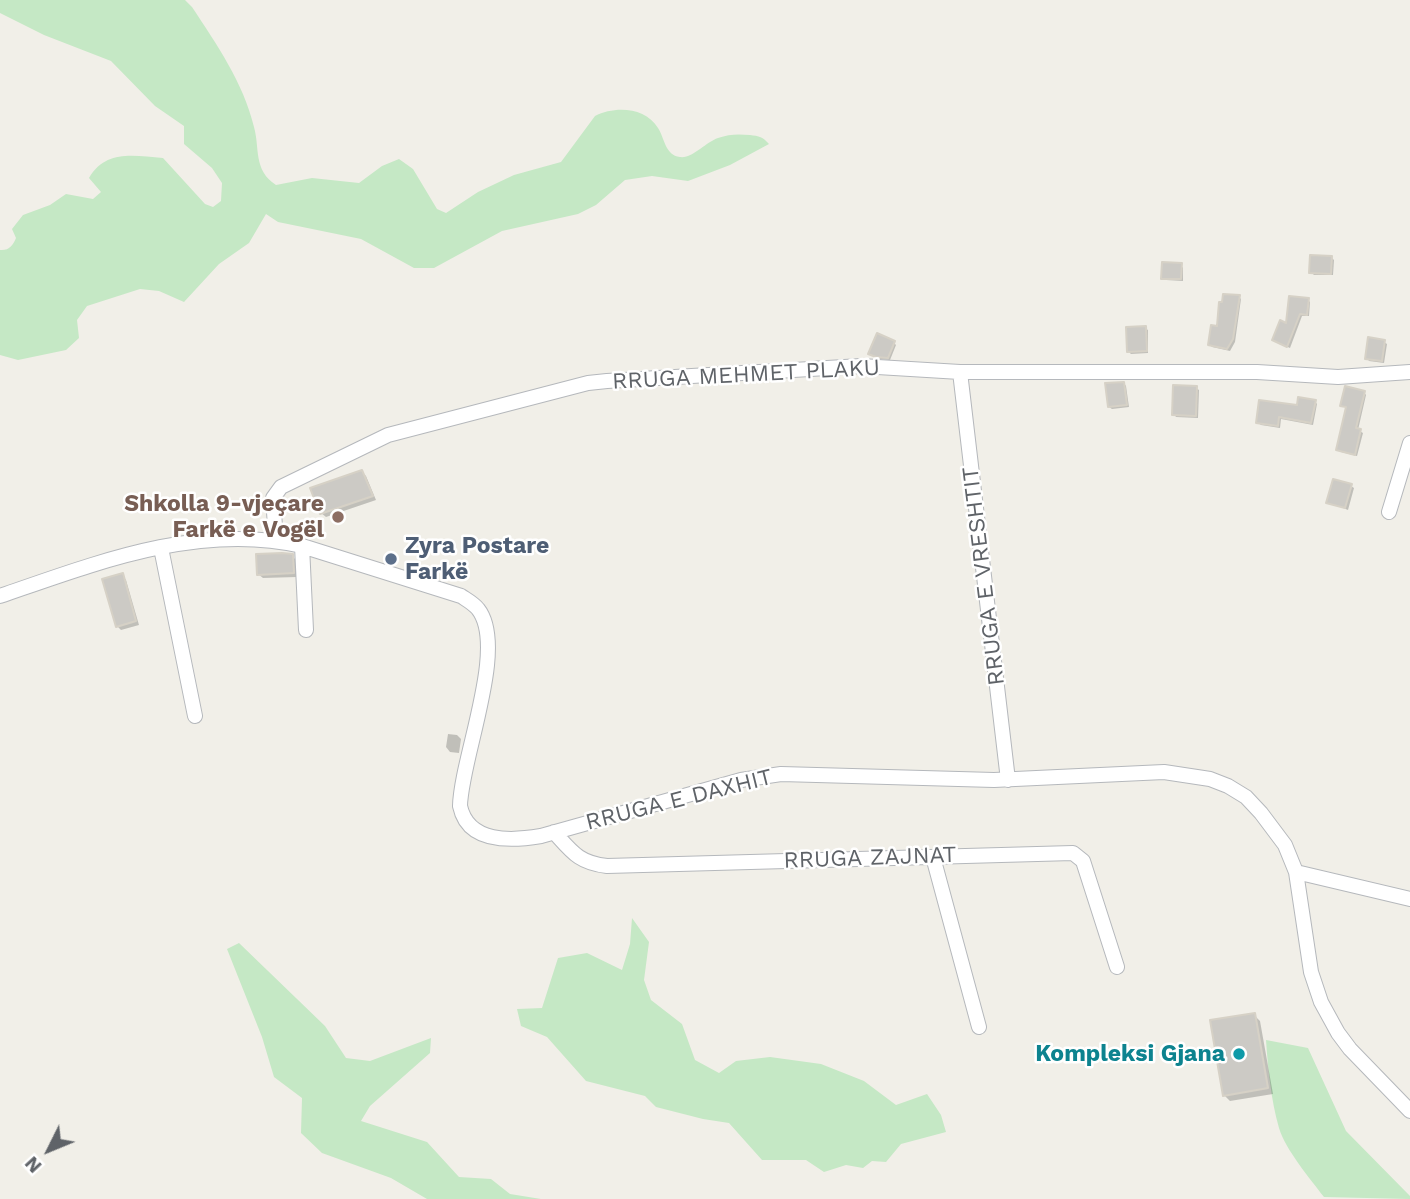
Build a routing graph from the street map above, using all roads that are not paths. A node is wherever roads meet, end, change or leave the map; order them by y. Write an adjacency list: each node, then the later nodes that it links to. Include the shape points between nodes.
1 (960, 372): 2 (street, RRUGA MEHMET PLAKU, via 1257,372 1338,377); 5 (street, RRUGA MEHMET PLAKU, via 861,366 587,383 388,435 281,487 273,498); 11 (street, RRUGA E VRESHTIT)
2 (1410, 372)
3 (1410, 443): 4 (street)
4 (1389, 512)
5 (276, 540): 6 (street, RRUGA E DAXHIT); 7 (street, RRUGA E DAXHIT, via 211,540)
6 (302, 546): 9 (street); 12 (street, RRUGA E DAXHIT, via 460,596 477,607 485,624 488,654 462,812 469,825 491,837 527,838)
7 (161, 548): 8 (street, RRUGA E DAXHIT, via 96,562); 10 (street)
8 (0, 596)
9 (306, 630)
10 (195, 716)
11 (1008, 780): 12 (street, RRUGA E DAXHIT, via 761,776); 14 (street, RRUGA E DAXHIT, via 1164,772 1210,779 1245,797 1261,813)
12 (554, 832): 13 (street, RRUGA ZAJNAT, via 585,862 607,866)
13 (933, 857): 16 (street, RRUGA ZAJNAT, via 1079,856); 17 (street)
14 (1296, 872): 15 (street); 18 (street, RRUGA E DAXHIT, via 1311,972 1321,1002 1357,1057)
15 (1410, 899)
16 (1117, 967)
17 (979, 1027)
18 (1410, 1111)

